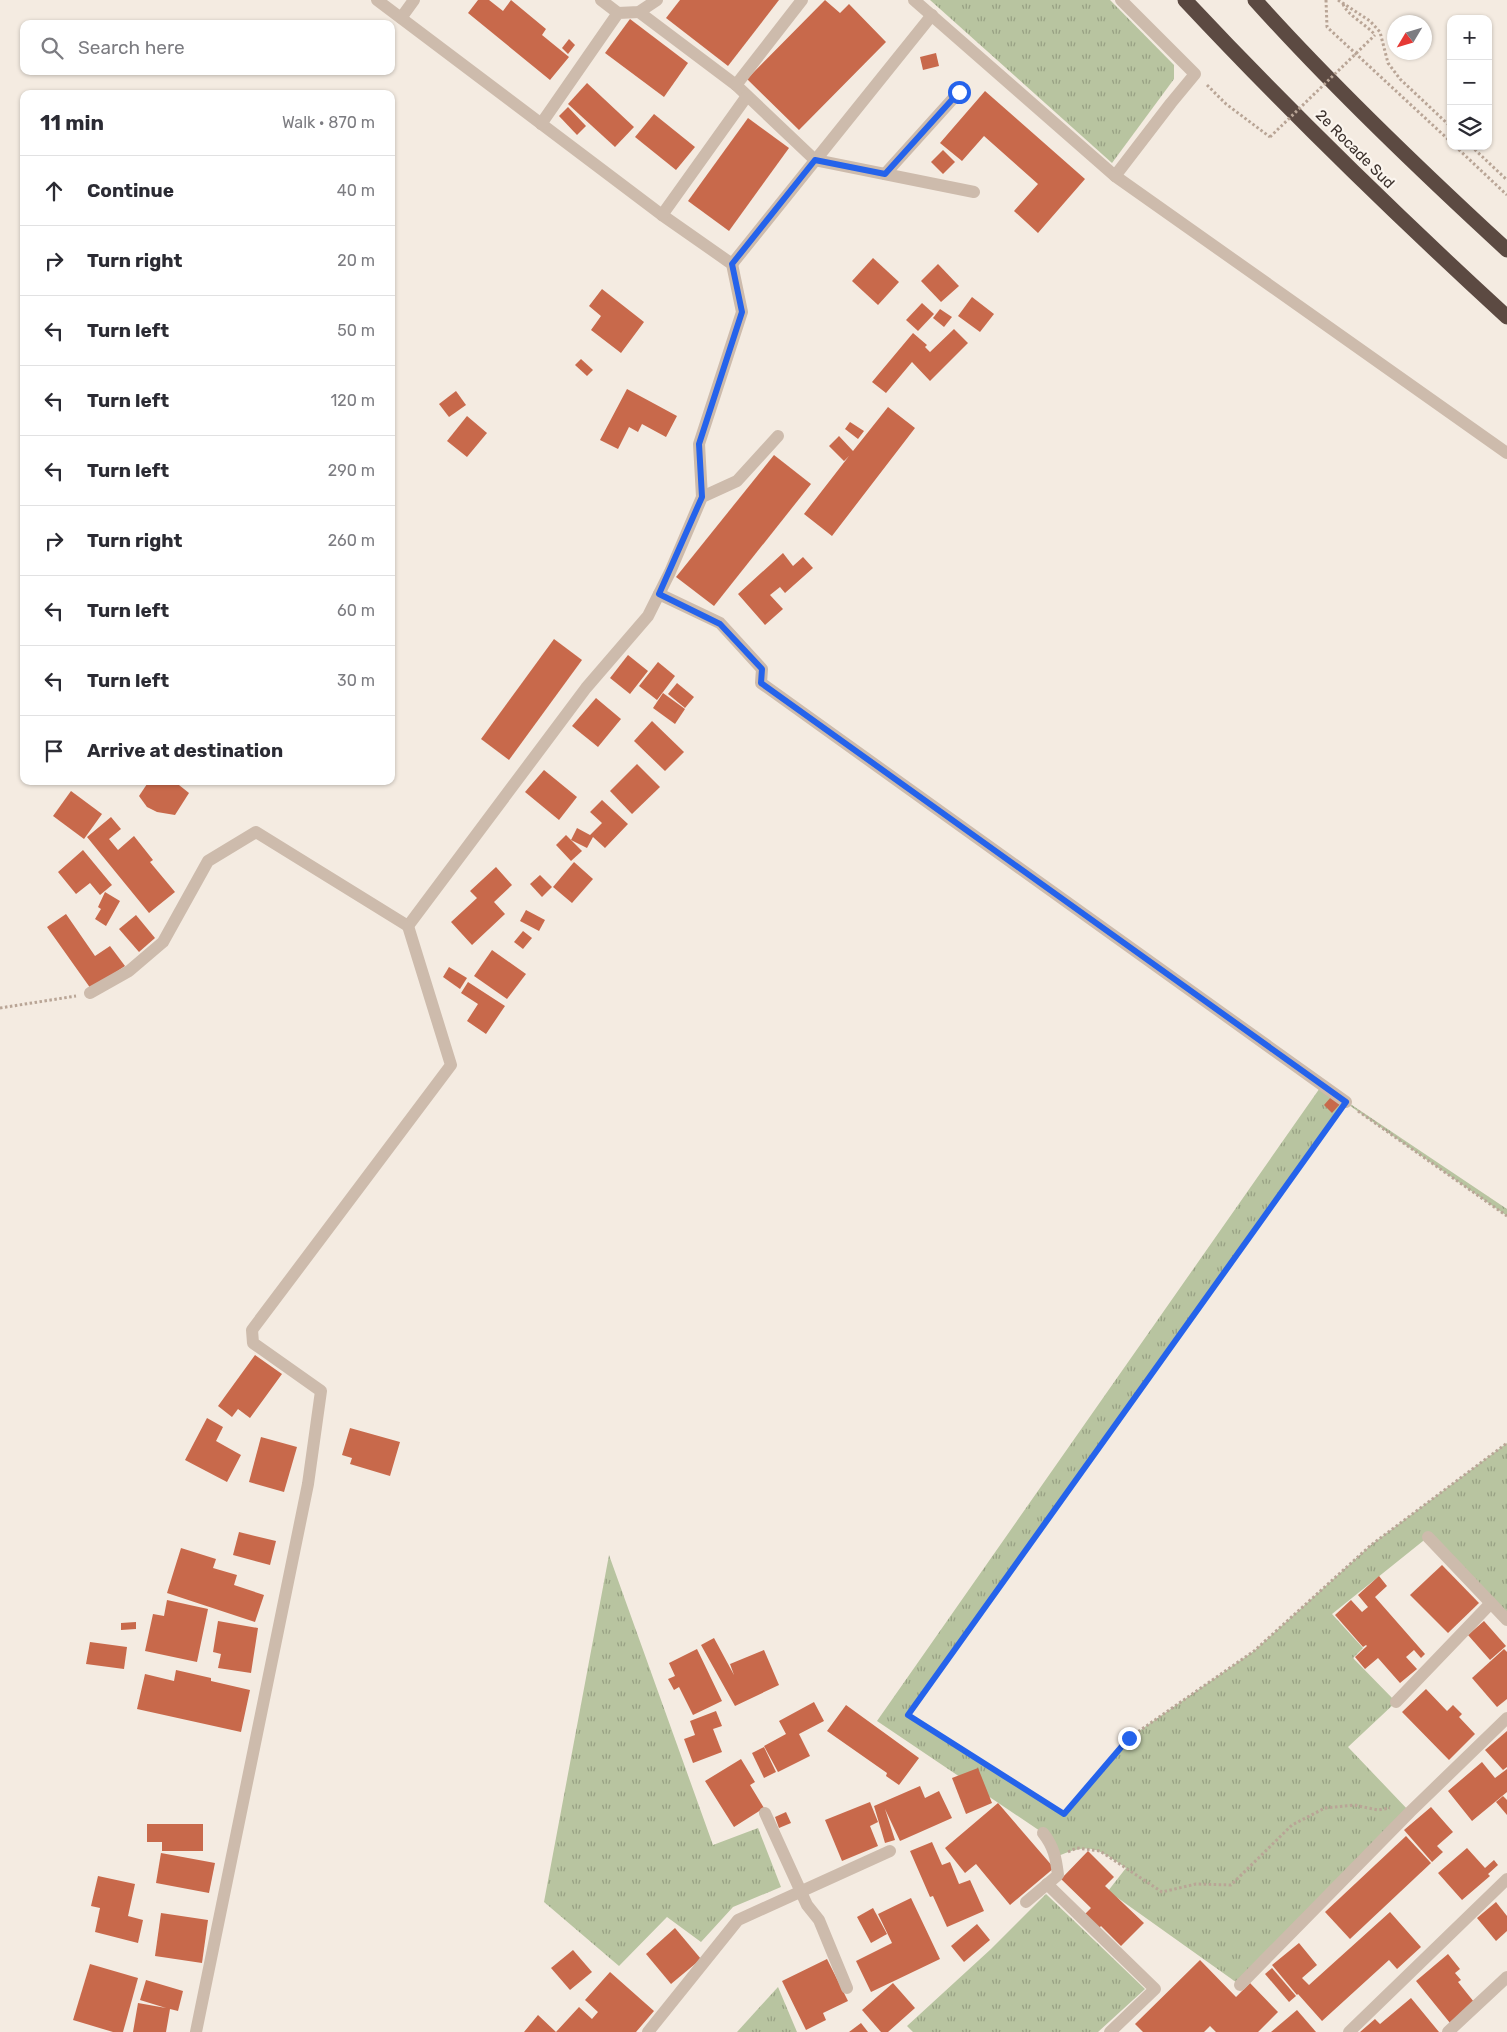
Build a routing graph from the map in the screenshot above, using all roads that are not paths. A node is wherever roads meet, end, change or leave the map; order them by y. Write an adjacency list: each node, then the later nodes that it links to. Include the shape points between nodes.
1 (377, 0): 13 (street)
2 (414, 0): 13 (street)
3 (601, 0): 11 (street)
4 (657, 0): 10 (street)
5 (802, 0): 14 (street)
6 (914, 0): 12 (street)
7 (1121, 0): 20 (street, via 1195,74)
8 (1184, 0): 25 (highway, 2e Rocade Sud, via 1334,154)
9 (1255, 0): 23 (highway, 2e Rocade Sud, via 1304,54)
10 (639, 12): 11 (street); 14 (street)
11 (618, 13): 17 (street)
12 (932, 15): 18 (street); 20 (street)
13 (401, 18): 17 (street)
14 (736, 85): 16 (street)
15 (959, 92): 19 (street)
16 (747, 96): 18 (street); 22 (street)
17 (541, 124): 22 (street)
18 (815, 160): 19 (street); 24 (street)
19 (885, 174): 21 (street)
20 (1115, 176): 27 (street)
21 (974, 192)
22 (662, 215): 24 (street)
23 (1507, 250)
24 (732, 264): 28 (street, via 742,312 699,444)
25 (1507, 317)
26 (778, 436): 28 (street, via 737,482)
27 (1507, 453)
28 (702, 497): 29 (street)
29 (659, 594): 30 (street, via 648,616 586,688); 32 (street, via 720,624 762,669 761,683)
30 (408, 926): 31 (street, via 256,832 208,861 163,942 130,971); 48 (street, via 451,1065 252,1330 253,1343 321,1391 308,1484)
31 (90, 994)
32 (1346, 1102)
33 (1428, 1537): 34 (street)
34 (1491, 1604): 35 (street); 36 (street)
35 (1507, 1620)
36 (1396, 1702)
37 (1507, 1718): 46 (street)
38 (765, 1813): 43 (street)
39 (1043, 1833): 42 (street, via 1052,1844 1058,1875)
40 (890, 1852): 43 (street)
41 (1507, 1879): 51 (street)
42 (1047, 1884): 44 (street); 50 (street, via 1155,1989)
43 (801, 1892): 47 (street, via 819,1920); 49 (street, via 738,1920)
44 (1026, 1902)
45 (1507, 1977): 52 (street)
46 (1240, 1985)
47 (847, 1988)
48 (196, 2032)
49 (648, 2032)
50 (1110, 2032)
51 (1349, 2032)
52 (1448, 2032)

